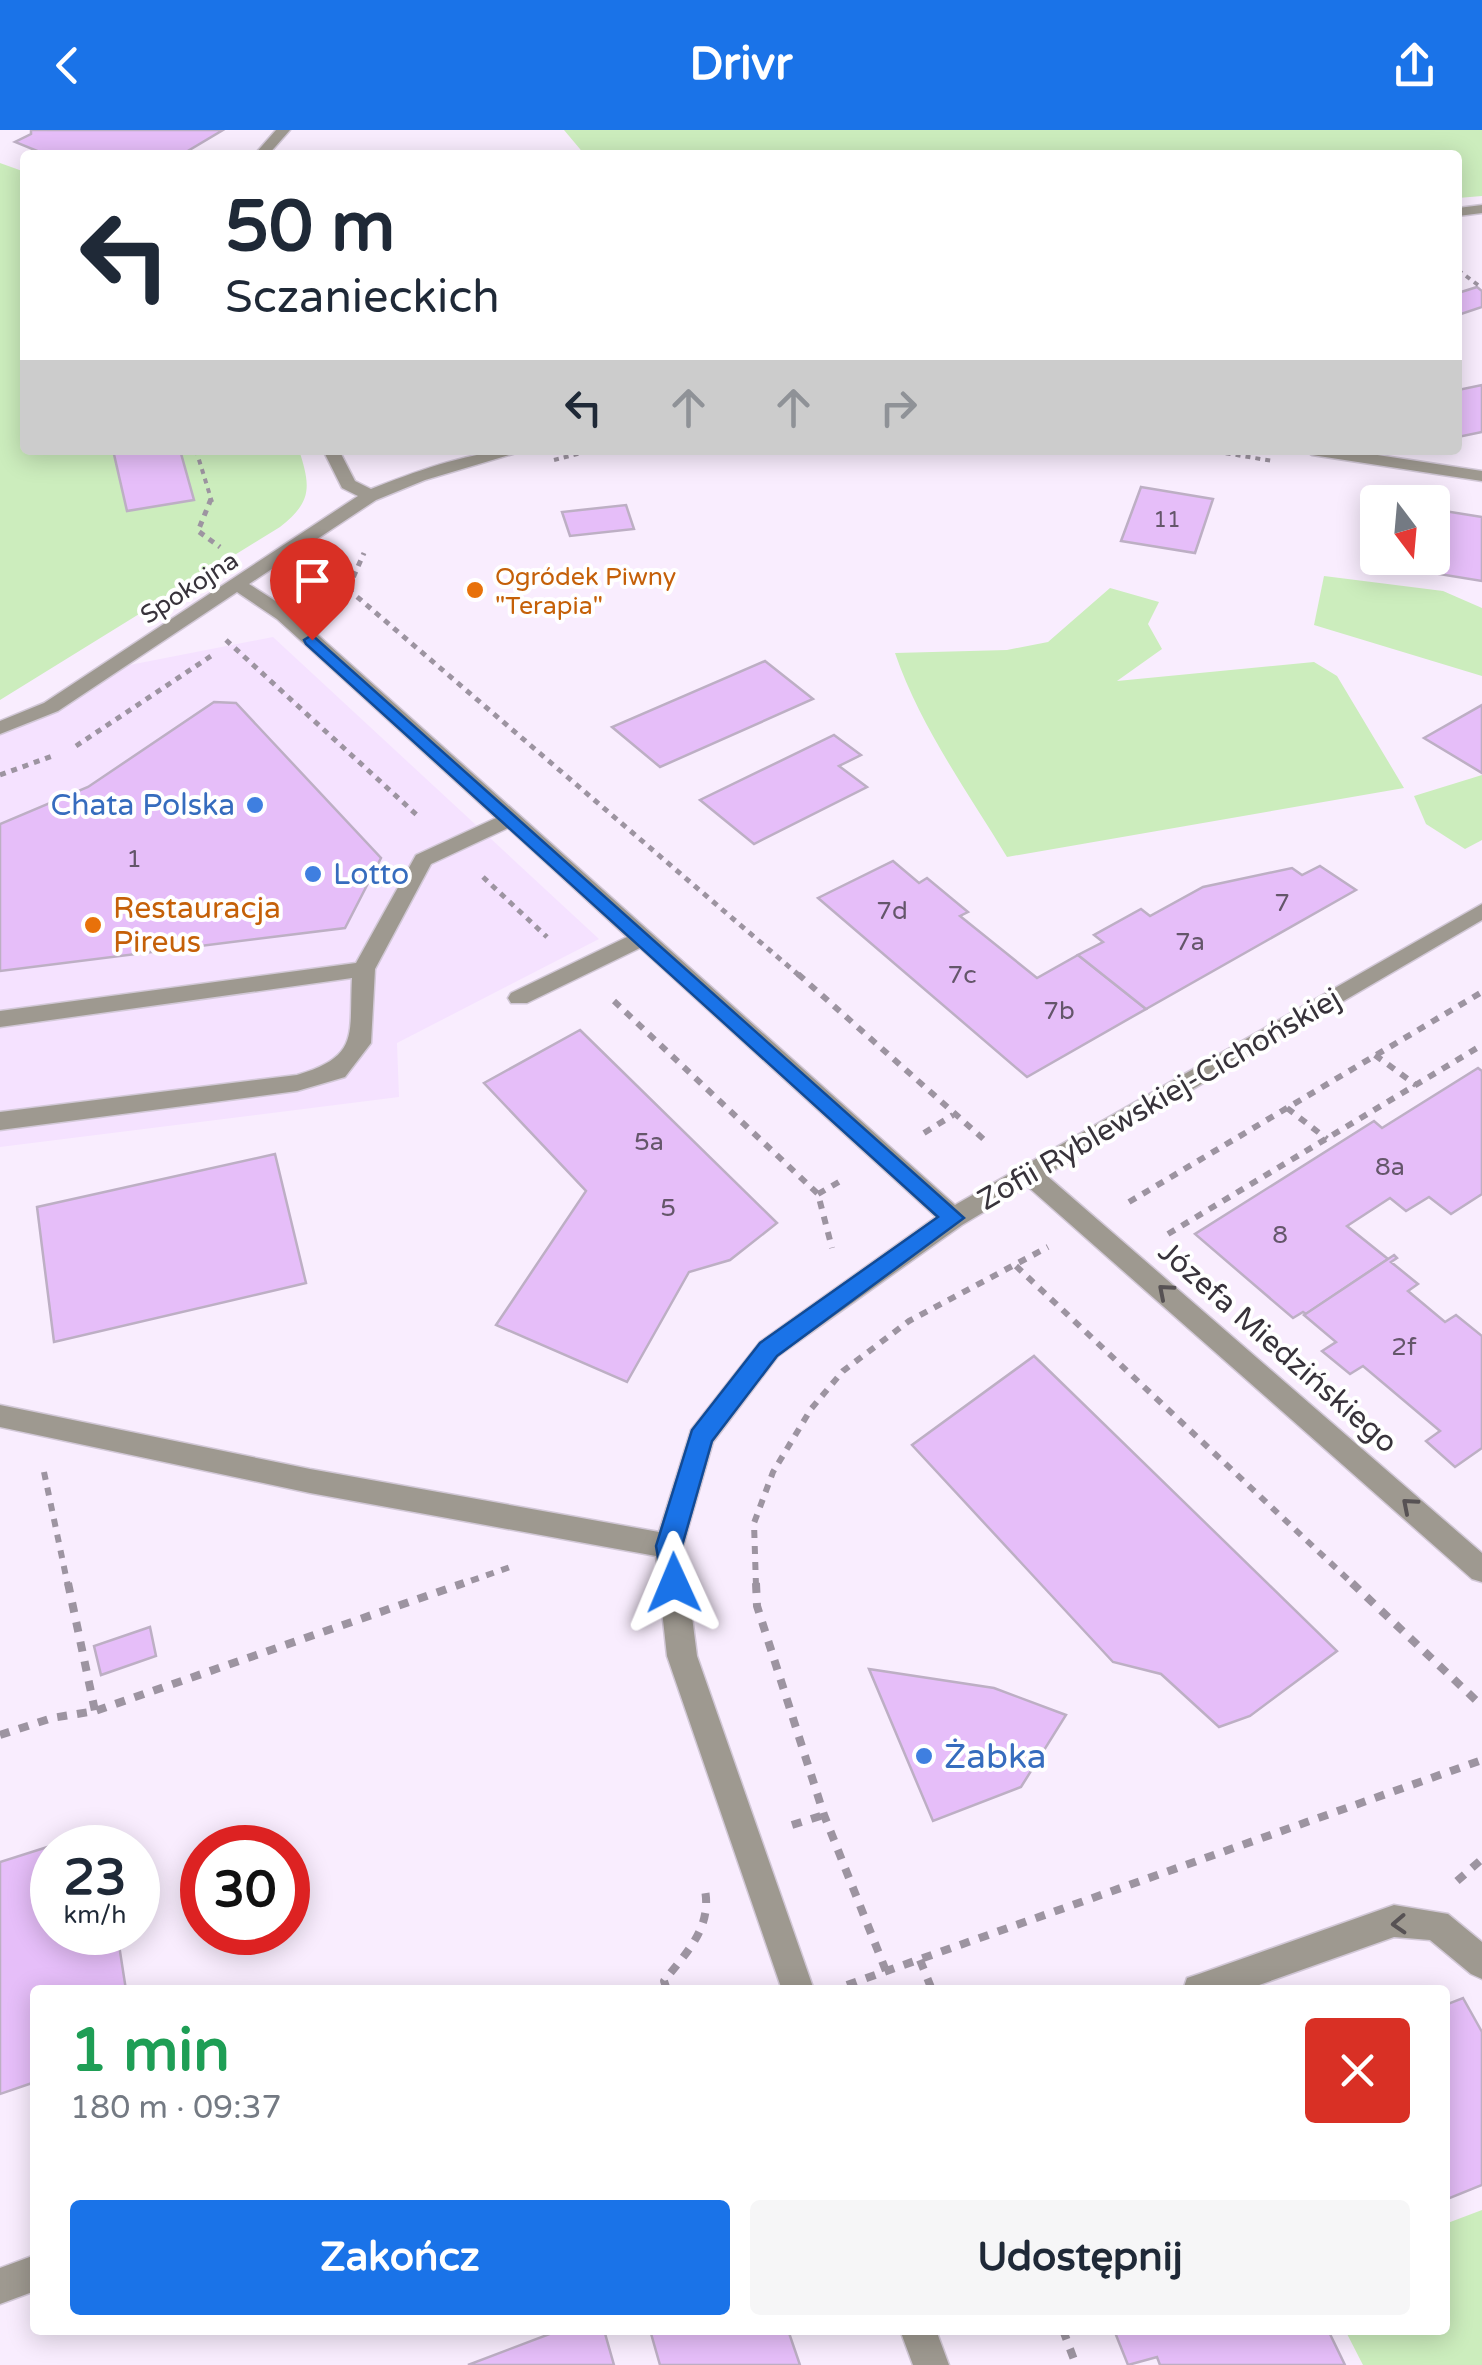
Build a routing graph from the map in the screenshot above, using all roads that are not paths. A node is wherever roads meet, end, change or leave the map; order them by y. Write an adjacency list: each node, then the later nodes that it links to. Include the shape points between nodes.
1 (282, 130): 2 (street)
2 (266, 150)
3 (334, 455): 7 (street, via 348,484)
4 (499, 455): 7 (street, Spokojna)
5 (1345, 455): 6 (street)
6 (1482, 476)
7 (370, 496): 8 (street, Spokojna)
8 (239, 586): 9 (street, Spokojna, via 52,706); 10 (street, via 284,614)
9 (0, 728)
10 (511, 819): 12 (street); 13 (street, via 423,860)
11 (1482, 910): 17 (street, Zofii Ryblewskiej-Cichońskiej)
12 (643, 938): 14 (street); 18 (street)
13 (364, 969): 15 (street); 16 (street, via 360,1043 338,1071 297,1083)
14 (519, 998)
15 (0, 1019)
16 (0, 1121)
17 (1030, 1175): 18 (street, Zofii Ryblewskiej-Cichońskiej); 21 (street, Józefa Miedzińskiego, one-way to 17)
18 (953, 1218): 20 (street, Zofii Ryblewskiej-Cichońskiej, via 769,1349 700,1438)
19 (0, 1416): 20 (street)
20 (669, 1546): 23 (street, Zofii Ryblewskiej-Cichońskiej, via 682,1656)
21 (1482, 1570)
22 (1482, 1963): 24 (street, one-way to 24, via 1437,1925 1394,1921)
23 (796, 1985)
24 (1213, 1985)
25 (30, 2275): 26 (street)
26 (0, 2286)
27 (920, 2335): 28 (street)
28 (931, 2365)

